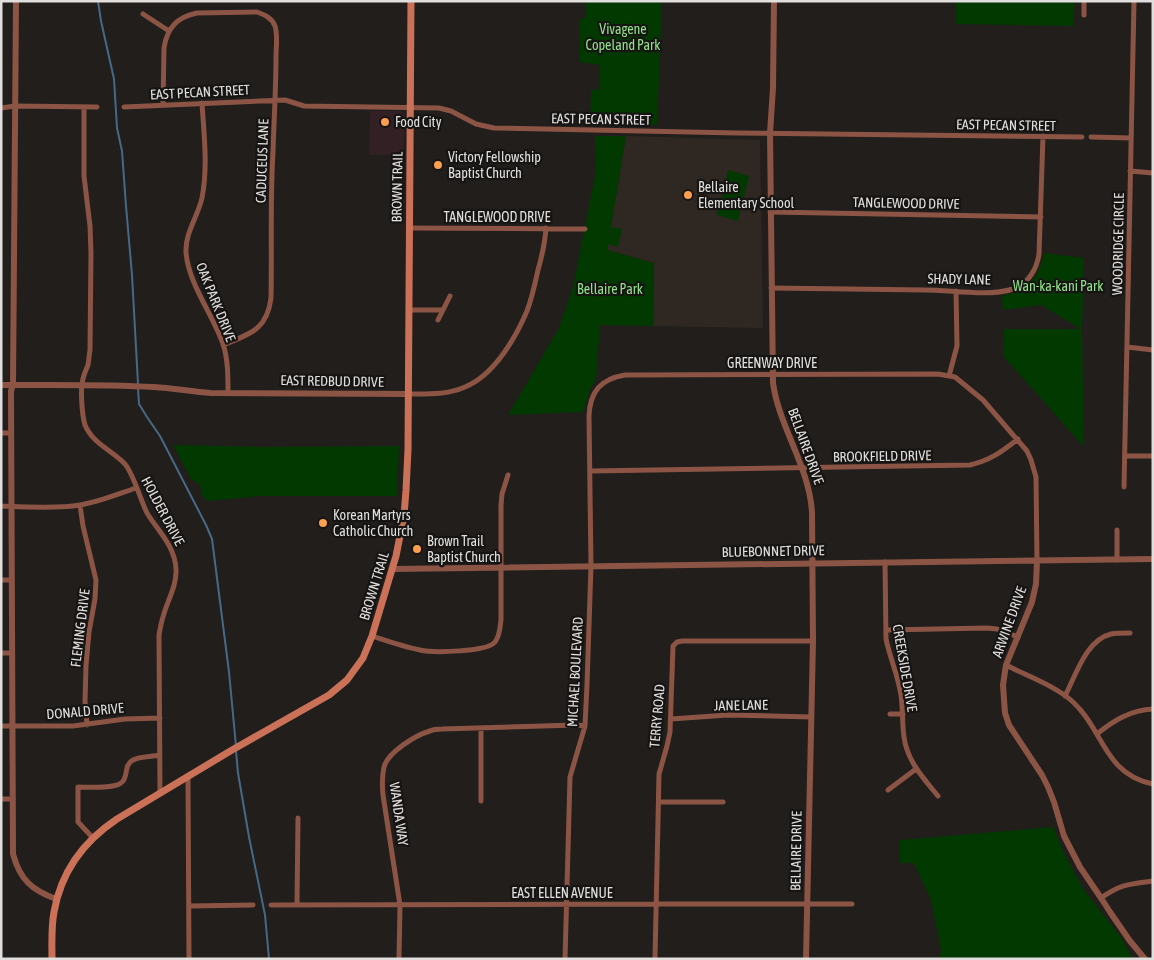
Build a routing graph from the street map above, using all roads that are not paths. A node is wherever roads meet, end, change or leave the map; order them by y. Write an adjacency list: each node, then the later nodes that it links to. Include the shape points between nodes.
1 (16, 1): 12 (street)
2 (411, 1): 17 (main road, BROWN TRAIL)
3 (774, 1): 18 (street, BELLAIRE DRIVE)
4 (1084, 1): 7 (street)
5 (1134, 1): 22 (street, WOODRIDGE CIRCLE)
6 (143, 14): 8 (street)
7 (1084, 15)
8 (169, 31): 9 (street, CADUCEUS LANE, via 182,17 197,12 257,12 265,15 276,30); 11 (street, via 164,48)
9 (276, 100): 10 (street, EAST PECAN STREET); 17 (street, EAST PECAN STREET, via 304,106); 36 (street, CADUCEUS LANE, via 270,309 258,329)
10 (202, 103): 11 (street, EAST PECAN STREET); 36 (street, OAK PARK DRIVE, via 204,184 186,252 192,276)
11 (163, 105): 15 (street, EAST PECAN STREET)
12 (15, 106): 13 (street); 16 (street); 42 (street)
13 (84, 107): 14 (street); 43 (street, HOLDER DRIVE, via 84,176 91,253 90,350)
14 (97, 107)
15 (124, 107)
16 (1, 108)
17 (411, 108): 18 (street, EAST PECAN STREET, via 445,109 476,124 494,128); 27 (main road, BROWN TRAIL)
18 (770, 133): 19 (street, EAST PECAN STREET); 25 (street, BELLAIRE DRIVE)
19 (1043, 136): 20 (street, EAST PECAN STREET); 26 (street, SHADY LANE)
20 (1082, 137)
21 (1091, 137): 22 (street)
22 (1131, 138): 23 (street, WOODRIDGE CIRCLE)
23 (1130, 171): 24 (street); 37 (street, WOODRIDGE CIRCLE)
24 (1153, 173)
25 (770, 212): 26 (street, TANGLEWOOD DRIVE); 30 (street, BELLAIRE DRIVE)
26 (1040, 217): 31 (street, SHADY LANE, via 1038,265 1026,280 1003,291)
27 (409, 228): 28 (street, TANGLEWOOD DRIVE); 33 (main road, BROWN TRAIL)
28 (546, 228): 29 (street, TANGLEWOOD DRIVE); 46 (street, EAST REDBUD DRIVE, via 526,312 498,362 465,387 445,393)
29 (585, 229)
30 (771, 288): 31 (street, SHADY LANE); 39 (street, BELLAIRE DRIVE)
31 (956, 291): 40 (street, via 958,334)
32 (450, 296): 34 (street)
33 (409, 310): 34 (street); 46 (main road, BROWN TRAIL)
34 (443, 310): 35 (street)
35 (438, 320)
36 (223, 345): 45 (street, OAK PARK DRIVE)
37 (1126, 348): 38 (street); 50 (street, WOODRIDGE CIRCLE)
38 (1153, 350)
39 (772, 374): 40 (street, GREENWAY DRIVE); 44 (street, GREENWAY DRIVE, via 625,375 609,379); 52 (street, BELLAIRE DRIVE, via 774,395)
40 (949, 376): 49 (street, ARWINE DRIVE, via 964,383 983,400)
41 (1, 385): 42 (street, EAST REDBUD DRIVE)
42 (13, 385): 43 (street, EAST REDBUD DRIVE); 48 (street)
43 (82, 385): 45 (street, EAST REDBUD DRIVE); 56 (street, HOLDER DRIVE, via 85,425 98,444 127,467)
44 (599, 387): 53 (street, MICHAEL BOULEVARD, via 589,407)
45 (228, 392): 46 (street, EAST REDBUD DRIVE)
46 (408, 394): 68 (main road, BROWN TRAIL, via 404,516)
47 (1, 433): 48 (street)
48 (11, 433): 59 (street)
49 (1018, 440): 52 (street, BROOKFIELD DRIVE, via 985,461 970,465); 63 (street, ARWINE DRIVE, via 1027,451 1036,477)
50 (1125, 456): 51 (street); 55 (street, WOODRIDGE CIRCLE)
51 (1153, 456)
52 (801, 468): 53 (street, BROOKFIELD DRIVE); 65 (street, BELLAIRE DRIVE, via 811,501)
53 (590, 471): 66 (street, MICHAEL BOULEVARD)
54 (508, 475): 67 (street, via 501,505)
55 (1124, 487)
56 (136, 488): 57 (street); 84 (street, HOLDER DRIVE, via 176,562 175,581 159,635)
57 (80, 505): 59 (street); 86 (street, FLEMING DRIVE, via 96,580 86,666)
58 (1, 506): 59 (street)
59 (12, 506): 70 (street)
60 (1117, 530): 62 (street)
61 (1153, 559): 62 (street, BLUEBONNET DRIVE)
62 (1117, 560): 63 (street, BLUEBONNET DRIVE)
63 (1037, 561): 64 (street, BLUEBONNET DRIVE); 74 (street, ARWINE DRIVE, via 1034,595)
64 (885, 562): 65 (street, BLUEBONNET DRIVE); 71 (street, CREEKSIDE DRIVE)
65 (813, 563): 66 (street, BLUEBONNET DRIVE); 75 (street, BELLAIRE DRIVE)
66 (590, 566): 67 (street, BLUEBONNET DRIVE); 89 (street, MICHAEL BOULEVARD)
67 (501, 567): 68 (street, BLUEBONNET DRIVE); 73 (street, via 500,629 492,645 473,650 431,652)
68 (393, 569): 73 (main road, BROWN TRAIL)
69 (1, 580): 70 (street)
70 (12, 580): 77 (street)
71 (886, 630): 74 (street, via 987,628); 82 (street, CREEKSIDE DRIVE, via 902,696)
72 (1130, 633): 79 (street, via 1110,634 1099,639 1088,650)
73 (372, 636): 94 (main road, BROWN TRAIL, via 362,658 341,686)
74 (1018, 637): 78 (street, ARWINE DRIVE)
75 (813, 641): 83 (street, BELLAIRE DRIVE); 85 (street, TERRY ROAD, via 677,642 672,656)
76 (1, 653): 77 (street)
77 (12, 653): 88 (street)
78 (1006, 665): 79 (street); 109 (street, ARWINE DRIVE, via 1003,698 1008,725 1042,775 1067,844)
79 (1066, 696): 91 (street)
80 (1153, 709): 91 (street, via 1127,714)
81 (890, 714): 82 (street)
82 (903, 714): 93 (street, CREEKSIDE DRIVE, via 904,739)
83 (811, 717): 85 (street, JANE LANE, via 728,715); 113 (street, BELLAIRE DRIVE)
84 (160, 718): 86 (street, DONALD DRIVE); 92 (street, HOLDER DRIVE)
85 (671, 719): 104 (street, TERRY ROAD, via 668,746 659,774)
86 (87, 725): 88 (street, DONALD DRIVE)
87 (1, 726): 88 (street, DONALD DRIVE)
88 (13, 726): 102 (street)
89 (585, 726): 90 (street, WANDA WAY); 111 (street, MICHAEL BOULEVARD, via 570,777)
90 (481, 728): 103 (street); 117 (street, WANDA WAY, via 430,731 392,753 384,766 383,794)
91 (1097, 734): 96 (street, via 1120,768)
92 (160, 755): 99 (street, HOLDER DRIVE); 107 (street, via 130,761 126,777 118,785 78,787 78,822)
93 (916, 769): 98 (street); 100 (street, CREEKSIDE DRIVE)
94 (188, 777): 95 (main road, BROWN TRAIL); 97 (street)
95 (181, 781): 97 (street); 99 (main road, BROWN TRAIL)
96 (1153, 784)
97 (188, 788): 118 (street)
98 (888, 790)
99 (160, 794): 107 (main road, BROWN TRAIL)
100 (938, 796)
101 (1, 799): 102 (street)
102 (13, 799): 110 (street, via 17,867 38,891)
103 (481, 801)
104 (659, 802): 105 (street); 112 (street, TERRY ROAD)
105 (723, 802)
106 (298, 818): 116 (street)
107 (93, 838): 110 (main road, BROWN TRAIL, via 67,872)
108 (1153, 881): 109 (street, via 1129,884)
109 (1101, 898): 126 (street, ARWINE DRIVE)
110 (56, 899): 120 (main road, BROWN TRAIL)
111 (567, 904): 112 (street, EAST ELLEN AVENUE); 117 (street, EAST ELLEN AVENUE); 123 (street, MICHAEL BOULEVARD)
112 (656, 904): 113 (street, EAST ELLEN AVENUE); 124 (street, TERRY ROAD)
113 (807, 904): 114 (street, EAST ELLEN AVENUE); 125 (street, BELLAIRE DRIVE)
114 (852, 904)
115 (253, 905): 118 (street)
116 (297, 905): 117 (street, EAST ELLEN AVENUE); 119 (street, EAST ELLEN AVENUE)
117 (400, 905): 122 (street, WANDA WAY)
118 (189, 906): 121 (street)
119 (271, 906)
120 (52, 959)
121 (189, 959)
122 (399, 959)
123 (565, 959)
124 (655, 959)
125 (806, 959)
126 (1145, 959)

